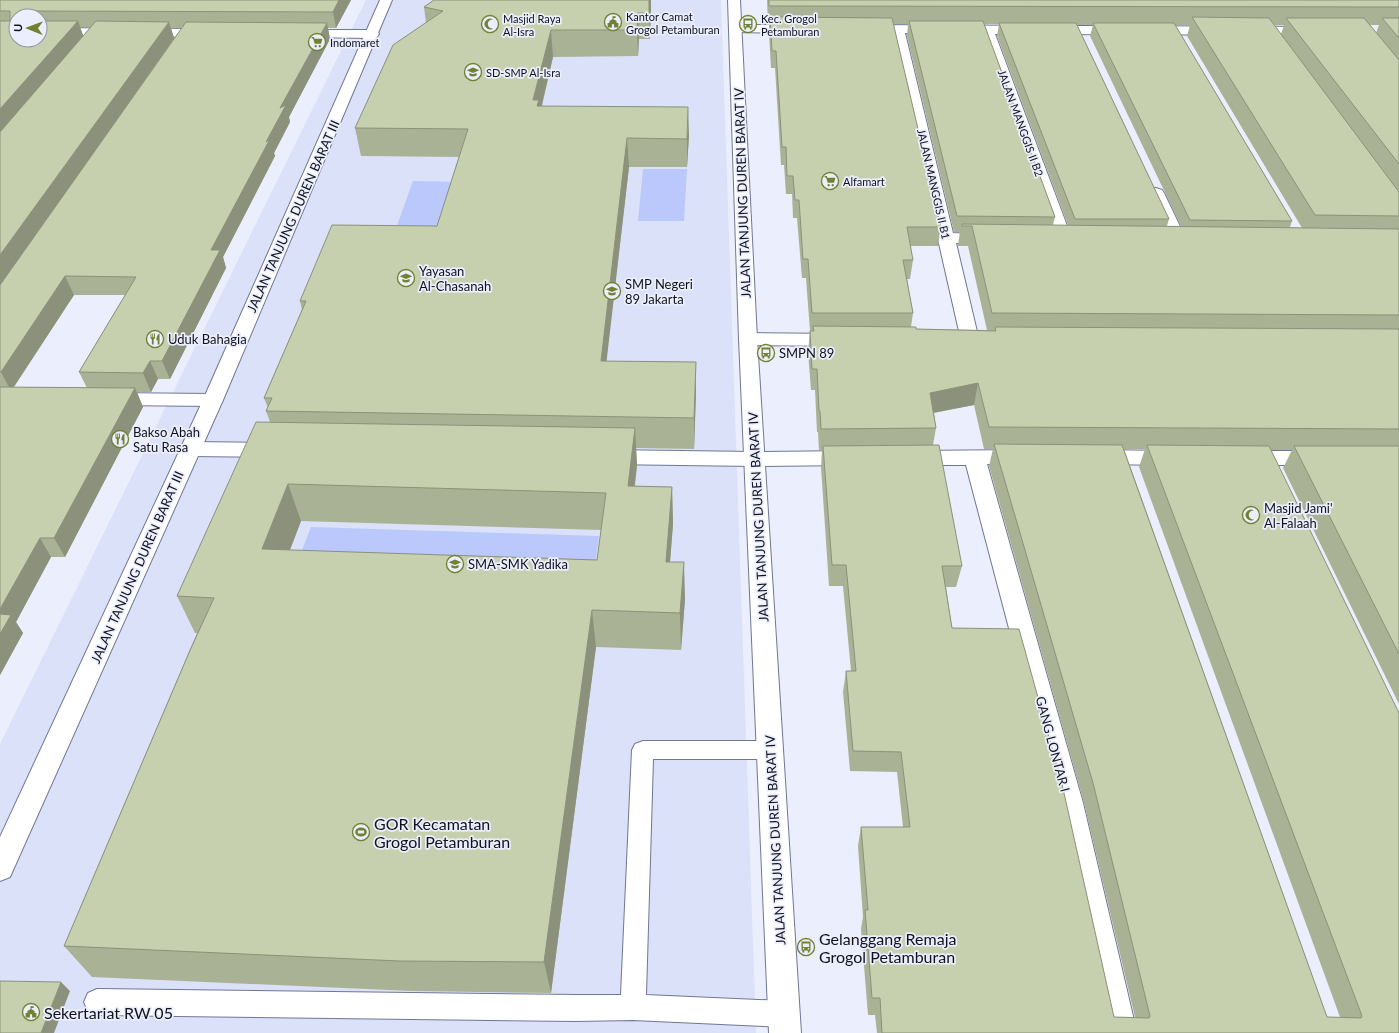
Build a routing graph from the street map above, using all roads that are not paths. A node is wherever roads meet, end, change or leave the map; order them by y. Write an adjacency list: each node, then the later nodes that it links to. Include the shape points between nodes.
1 (386, 0): 17 (street, JALAN TANJUNG DUREN BARAT III)
2 (734, 0): 3 (street, JALAN TANJUNG DUREN BARAT IV)
3 (736, 29): 4 (street); 28 (street, JALAN TANJUNG DUREN BARAT IV)
4 (809, 29)
5 (849, 29): 6 (street)
6 (897, 29): 7 (street); 24 (street, JALAN MANGGIS II B1)
7 (987, 29): 8 (street); 26 (street, JALAN MANGGIS II B2)
8 (1079, 30): 9 (street); 18 (street)
9 (1175, 30): 10 (street); 19 (street)
10 (1267, 31): 11 (street); 20 (street)
11 (1322, 31)
12 (48, 32): 13 (street)
13 (97, 33): 14 (street); 21 (street)
14 (186, 33): 15 (street); 22 (street)
15 (216, 34)
16 (285, 34): 17 (street)
17 (372, 34): 32 (street, JALAN TANJUNG DUREN BARAT III)
18 (1086, 44)
19 (1183, 44)
20 (1277, 44)
21 (86, 45)
22 (177, 46)
23 (1148, 177): 27 (street)
24 (946, 238): 25 (street); 30 (street, JALAN MANGGIS II B1)
25 (1008, 239)
26 (1063, 239)
27 (1178, 241)
28 (748, 340): 29 (street); 45 (street, JALAN TANJUNG DUREN BARAT IV)
29 (854, 340)
30 (970, 340)
31 (93, 399): 32 (street)
32 (213, 400): 33 (street, JALAN TANJUNG DUREN BARAT III)
33 (191, 449): 34 (street); 48 (street, JALAN TANJUNG DUREN BARAT III)
34 (294, 451)
35 (588, 456): 45 (street)
36 (974, 457): 37 (street); 40 (street); 52 (street, GANG LONTAR I, via 1069,803)
37 (1037, 457)
38 (1077, 457): 41 (street, via 1128,469)
39 (871, 458): 45 (street)
40 (895, 458)
41 (1188, 458)
42 (1227, 458): 43 (street)
43 (1267, 458): 44 (street); 46 (street)
44 (1337, 458)
45 (754, 459): 47 (street, JALAN TANJUNG DUREN BARAT IV)
46 (1277, 479)
47 (770, 750): 50 (lane, via 643,750); 51 (street, JALAN TANJUNG DUREN BARAT IV)
48 (0, 868)
49 (97, 1002): 50 (lane)
50 (632, 1007): 51 (lane)
51 (785, 1023)
52 (1121, 1033)

